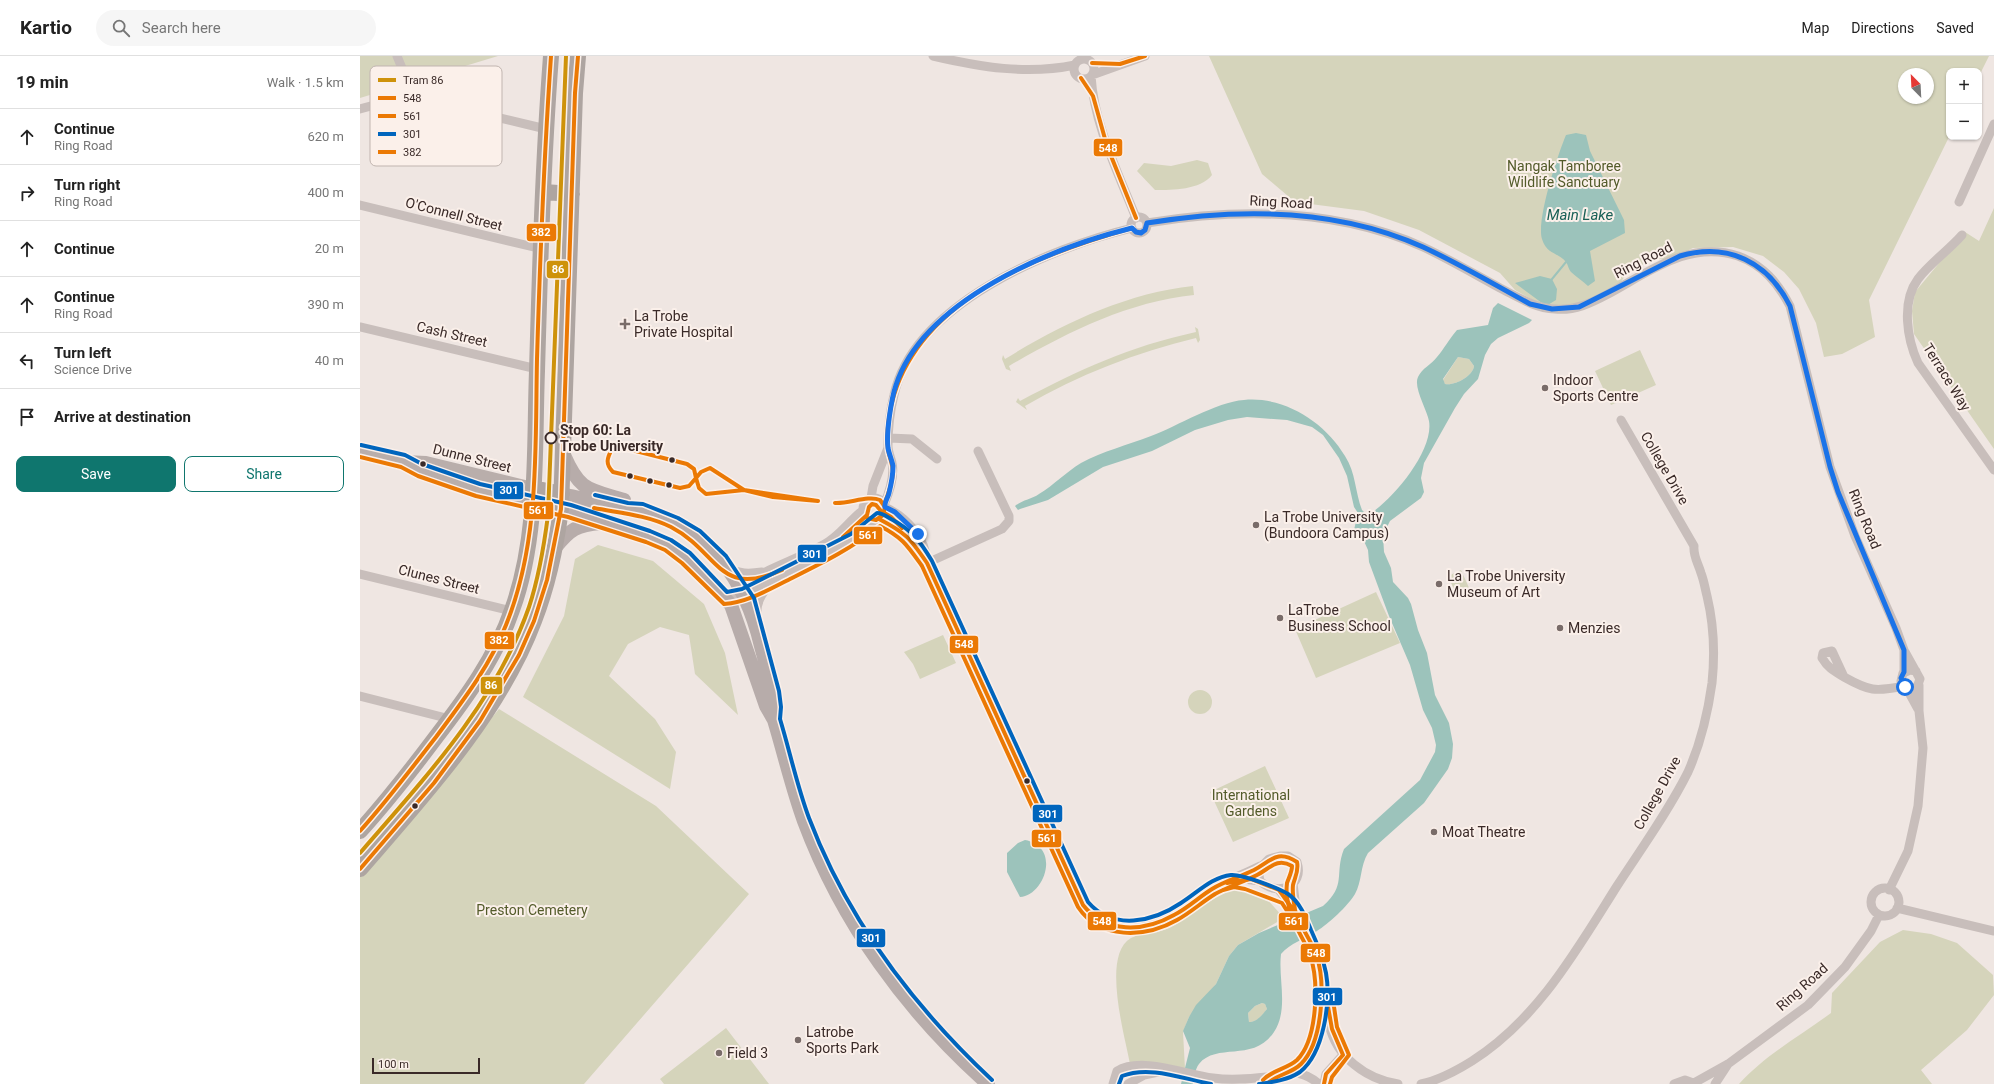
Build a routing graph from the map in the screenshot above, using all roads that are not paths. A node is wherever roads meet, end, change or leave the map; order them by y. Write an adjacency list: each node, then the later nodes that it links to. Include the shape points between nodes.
1 (397, 56): 9 (street)
2 (551, 56): 18 (highway)
3 (578, 56): 20 (highway)
4 (933, 56): 10 (street, via 994,68)
5 (1145, 56): 7 (street)
6 (1092, 63): 7 (street); 8 (street, via 1083,59); 11 (street)
7 (1120, 64): 11 (street)
8 (1075, 65): 10 (street); 12 (street, via 1075,72)
9 (401, 66)
10 (1052, 70): 12 (street)
11 (1092, 75): 12 (street); 13 (street)
12 (1079, 77): 13 (street)
13 (1093, 96): 23 (street, via 1107,146)
14 (370, 106): 15 (street)
15 (360, 109)
16 (502, 118): 18 (street)
17 (1994, 124): 21 (street)
18 (546, 129): 19 (highway)
19 (544, 192): 20 (highway); 27 (highway)
20 (572, 194): 35 (highway)
21 (1959, 202)
22 (360, 206): 27 (street, O'Connell Street)
23 (1136, 218): 24 (street, via 1142,217); 25 (street, via 1132,221)
24 (1147, 223): 25 (street, via 1141,233); 62 (street, Ring Road, via 1186,217 1258,214 1312,217 1350,223 1423,247 1530,304 1552,309 1571,309 1589,303 1663,264 1693,253 1729,254 1751,262 1772,278 1790,306 1838,492)
25 (1132, 228): 31 (street, via 1073,245 1022,268 994,283 944,318 915,347 901,370 891,406)
26 (1962, 235): 39 (street, Terrace Way, via 1917,280 1910,300 1908,330 1918,363)
27 (542, 249): 29 (highway)
28 (360, 327): 29 (street, Cash Street)
29 (537, 369): 42 (highway)
30 (1621, 420): 104 (street, College Drive, via 1694,546 1693,554 1701,572 1713,624 1714,650 1711,689 1701,732 1688,771 1662,817 1549,990 1522,1021 1482,1054 1441,1078)
31 (889, 438): 32 (street); 36 (street, via 912,439)
32 (888, 448): 44 (street); 46 (street, via 893,465 889,494)
33 (360, 450): 37 (main road, Dunne Street)
34 (978, 451): 53 (street, via 1009,516 1009,521 1002,529)
35 (564, 455): 45 (highway); 47 (main road, via 574,476 583,486 628,501)
36 (937, 459)
37 (403, 461): 38 (main road, Dunne Street, via 426,462); 41 (main road, Dunne Street, via 420,470)
38 (454, 469): 40 (main road, Dunne Street); 41 (main road)
39 (1994, 470)
40 (472, 474): 42 (main road, Dunne Street); 43 (main road, via 483,484 509,493)
41 (461, 484): 43 (main road, Dunne Street)
42 (532, 495): 43 (main road, Dunne Street); 45 (highway); 60 (highway, via 526,560)
43 (509, 498)
44 (871, 498): 46 (street, via 878,498); 48 (street, via 864,503)
45 (562, 502): 47 (main road); 50 (main road); 52 (highway)
46 (884, 506): 49 (street, via 883,515); 51 (street, via 895,512)
47 (641, 510): 54 (main road, via 675,523 696,536)
48 (862, 512): 49 (street, via 868,518); 55 (street, via 823,546)
49 (878, 519): 51 (street); 57 (street, via 854,539)
50 (607, 523): 52 (main road, via 578,527); 59 (main road, via 668,545 697,568)
51 (914, 536): 53 (street, via 926,549)
52 (555, 548): 74 (highway, via 534,621 519,655 501,689)
53 (927, 563): 80 (street, via 1089,914 1099,922 1115,927 1155,922 1181,910)
54 (727, 567): 55 (street, via 743,573); 58 (main road)
55 (768, 571): 58 (street)
56 (360, 574): 60 (street, Clunes Street)
57 (775, 579): 58 (street); 61 (street, via 762,593 755,610)
58 (742, 591): 59 (street); 61 (main road)
59 (725, 598): 72 (main road, via 734,612 766,706)
60 (512, 611): 71 (highway, via 483,670)
61 (758, 632): 72 (main road, via 775,707)
62 (1904, 650): 63 (street); 64 (street, Ring Road)
63 (1916, 671): 64 (street, via 1910,670); 66 (street, via 1920,679)
64 (1903, 674): 67 (street, via 1901,681); 68 (street)
65 (1844, 677): 68 (street, via 1862,687)
66 (1919, 685): 67 (street, via 1914,688); 70 (street)
67 (1905, 687): 68 (street); 70 (street)
68 (1882, 689)
69 (360, 696): 71 (street)
70 (1919, 711): 82 (street, via 1923,748 1918,806 1908,850)
71 (450, 719): 73 (highway)
72 (774, 720): 97 (main road, via 805,823 851,919 875,958 910,1004 943,1042)
73 (417, 762): 74 (highway); 75 (highway)
74 (437, 778): 77 (highway)
75 (362, 825)
76 (1260, 866): 78 (street); 79 (street, via 1274,857 1292,858 1299,868); 80 (street)
77 (360, 870)
78 (1260, 881): 80 (street, via 1244,879); 81 (street, via 1266,887)
79 (1293, 883): 81 (street); 84 (street)
80 (1223, 884)
81 (1278, 890): 84 (street)
82 (1889, 890): 83 (street, via 1896,895); 85 (street, via 1877,891 1872,897 1871,905)
83 (1897, 908): 85 (street, via 1892,914); 86 (street)
84 (1296, 912): 87 (street, via 1319,965)
85 (1879, 915): 89 (street, Ring Road, via 1871,931 1845,967 1808,1005)
86 (1994, 931)
87 (1323, 990): 88 (street, via 1327,999 1329,1024 1334,1041); 92 (street, via 1311,1047 1301,1063)
88 (1343, 1055): 102 (street, via 1326,1074); 103 (street, via 1372,1077)
89 (1728, 1064): 96 (street, Ring Road); 106 (street, Ring Road)
90 (1127, 1066): 91 (street); 95 (street, via 1117,1071); 98 (street)
91 (1176, 1070): 94 (street); 98 (street, via 1151,1073)
92 (1289, 1072): 93 (street); 101 (street, via 1311,1077)
93 (1277, 1076): 94 (street, via 1239,1080); 100 (street)
94 (1212, 1078): 99 (street)
95 (1114, 1079): 98 (street)
96 (1695, 1083): 105 (street, via 1685,1080)
97 (988, 1084)
98 (1127, 1084)
99 (1221, 1084)
100 (1267, 1084)
101 (1319, 1084)
102 (1324, 1084)
103 (1398, 1084)
104 (1421, 1084)
105 (1674, 1084)
106 (1715, 1084)

